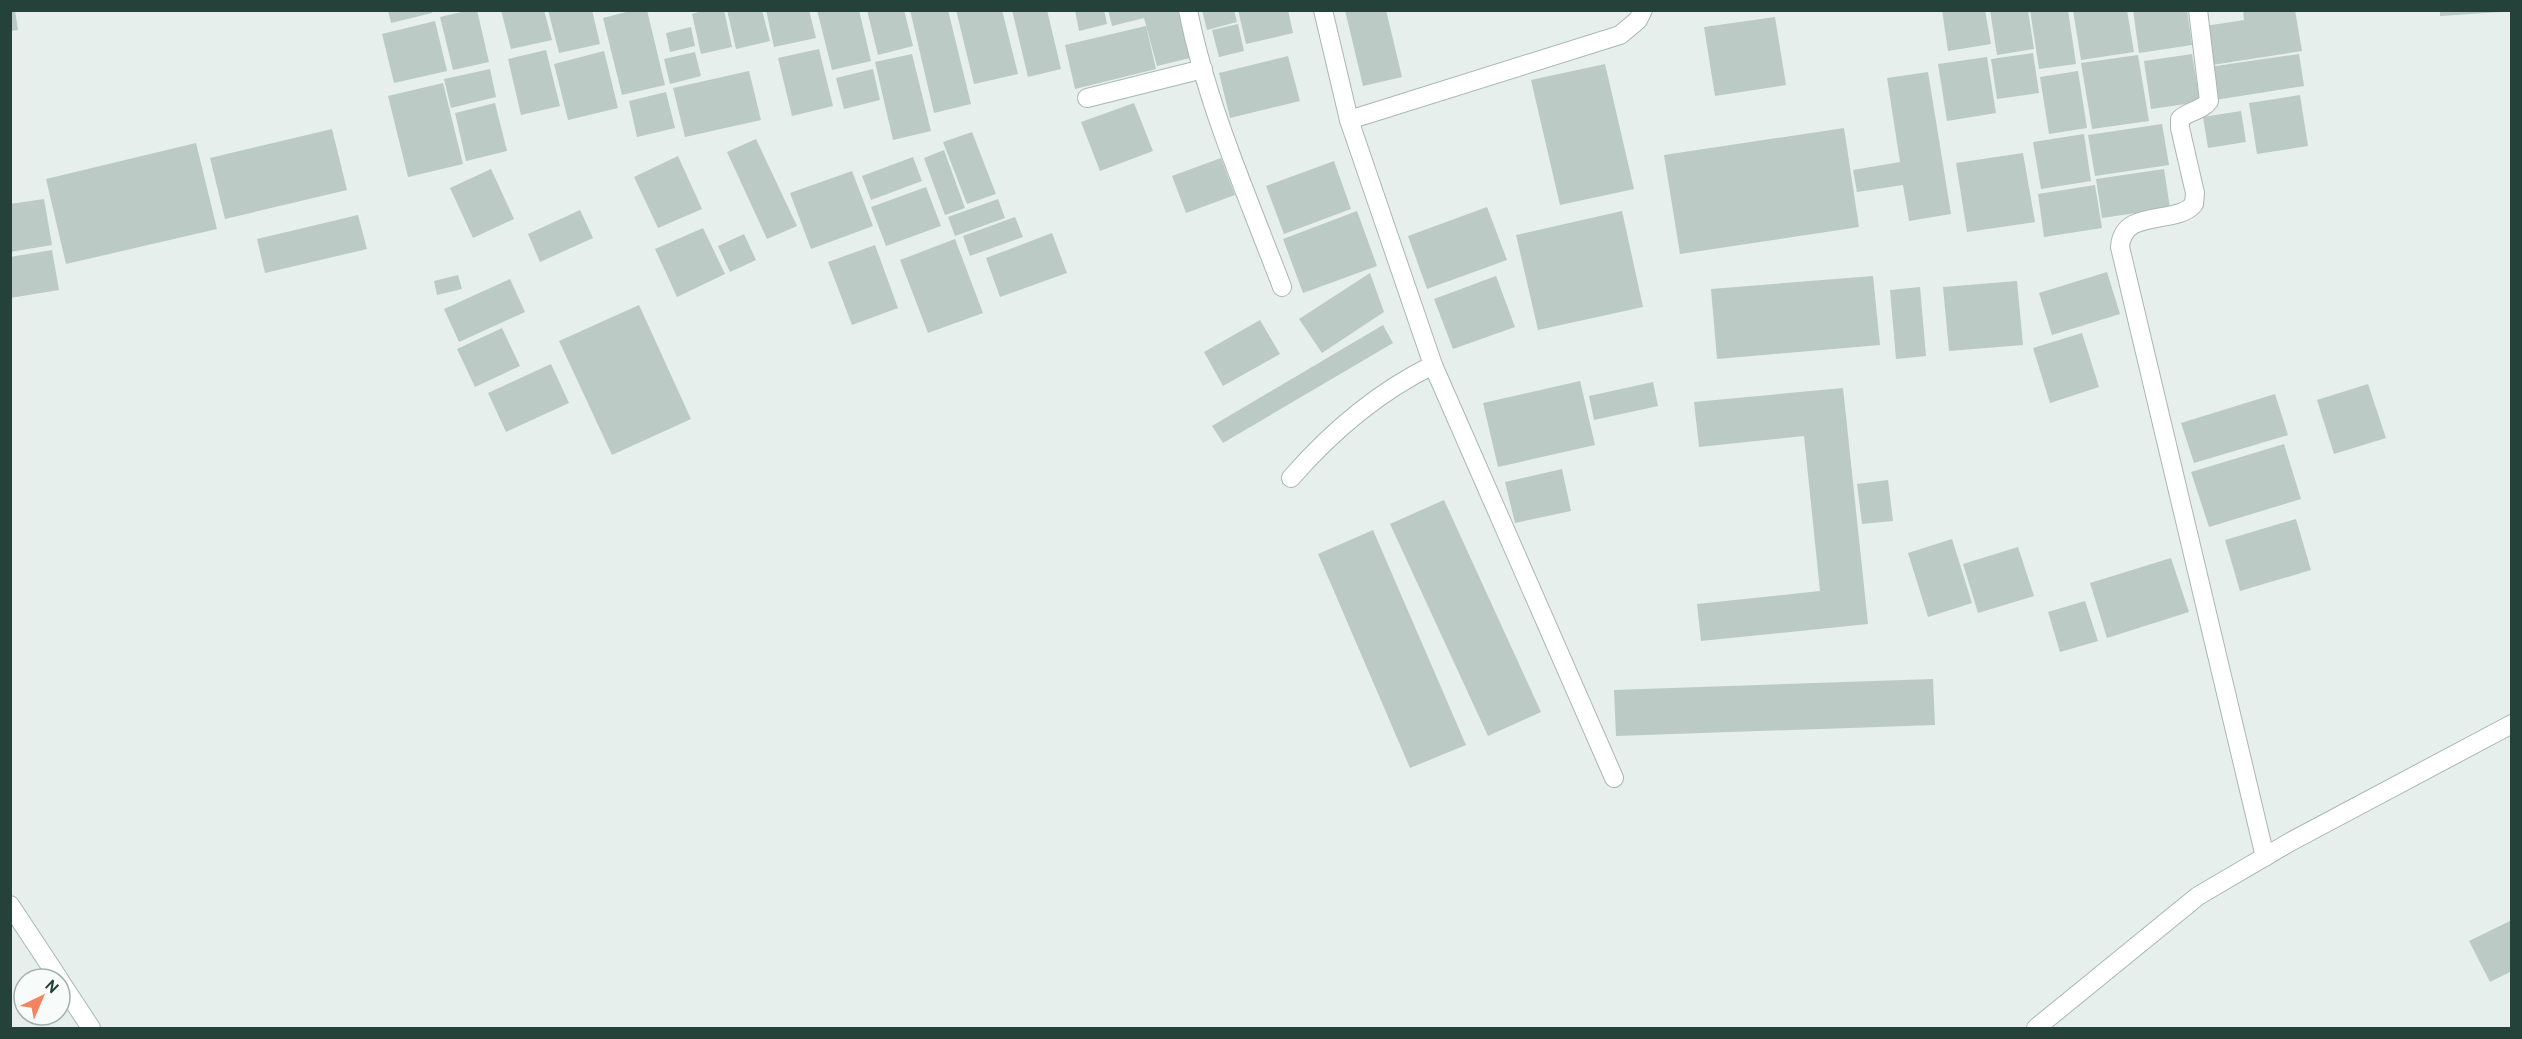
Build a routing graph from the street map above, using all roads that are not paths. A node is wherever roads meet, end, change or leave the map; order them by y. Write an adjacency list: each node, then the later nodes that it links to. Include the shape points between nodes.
1 (1188, 10): 5 (street)
2 (1323, 10): 7 (street)
3 (1643, 10): 7 (street, via 1638,20 1620,34)
4 (2198, 10): 13 (street, via 2209,101 2180,119 2194,204 2185,211 2140,221 2120,237 2120,247)
5 (1203, 69): 6 (street); 8 (street)
6 (1087, 98)
7 (1348, 120): 9 (street)
8 (1282, 288)
9 (1433, 365): 10 (street, via 1404,379 1369,404 1325,441); 12 (street)
10 (1291, 478)
11 (2511, 724): 13 (street)
12 (1614, 778)
13 (2265, 857): 18 (street, via 2198,896)
14 (10, 905): 15 (street)
15 (51, 967)
16 (72, 1000): 17 (street)
17 (91, 1029)
18 (2036, 1029)

